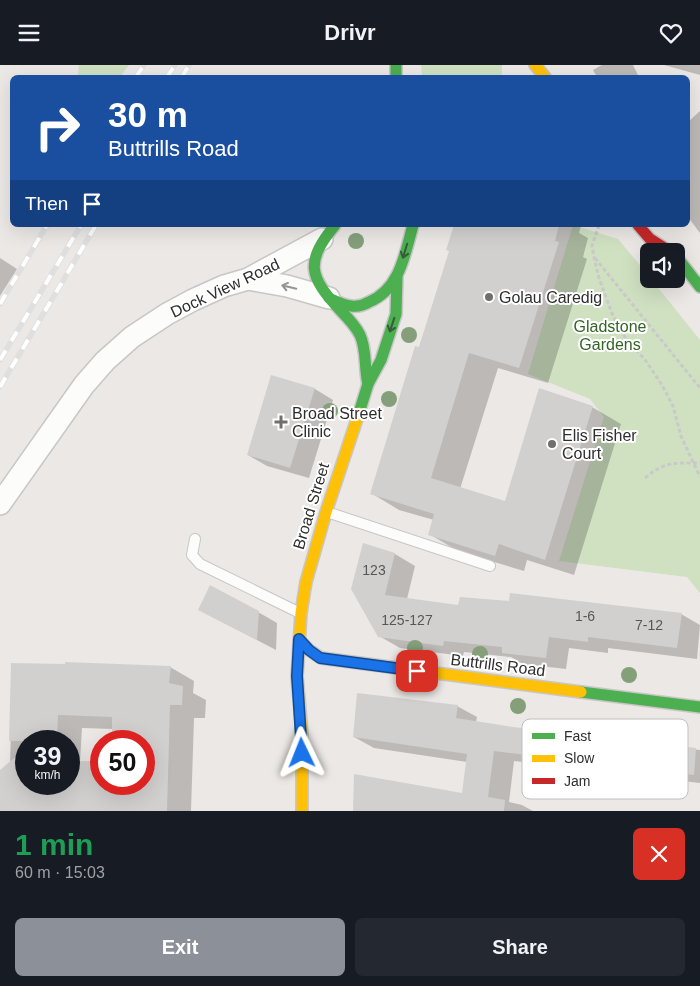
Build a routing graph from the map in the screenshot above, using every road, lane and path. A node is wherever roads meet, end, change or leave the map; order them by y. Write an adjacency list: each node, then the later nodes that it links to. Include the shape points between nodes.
1 (535, 65): 2 (main road)
2 (543, 75)
3 (412, 227): 12 (main road, Broad Street, one-way to 12)
4 (598, 227): 10 (path, via 592,246)
5 (640, 227): 8 (main road)
6 (328, 232): 13 (street, Dock View Road); 15 (main road, Broad Street, via 314,256 314,268 316,280)
7 (669, 235): 9 (main road)
8 (656, 243)
9 (672, 243)
10 (594, 257): 17 (path); 18 (path, via 613,316 662,385)
11 (685, 268): 14 (main road)
12 (397, 277): 15 (main road, Broad Street, via 389,292 370,303 348,306); 16 (main road, Broad Street, one-way to 16, via 396,314 381,361)
13 (248, 279): 15 (street, one-way to 13); 22 (street, Dock View Road, via 224,286 167,314 132,337 105,361 66,408)
14 (700, 287)
15 (329, 298): 16 (main road, Broad Street, via 356,328 365,348 364,372)
16 (368, 384): 23 (main road, Broad Street)
17 (700, 388)
18 (693, 463): 19 (path); 20 (path); 21 (path, via 670,463)
19 (700, 463)
20 (700, 477)
21 (645, 479)
22 (0, 504)
23 (326, 512): 25 (lane); 26 (main road, Broad Street)
24 (195, 539): 26 (lane, via 192,555 200,563)
25 (490, 566)
26 (301, 613): 27 (main road, Broad Street)
27 (299, 639): 28 (main road, Buttrills Road, via 320,658); 29 (main road, Broad Street, via 297,676 302,734)
28 (700, 707)
29 (302, 811)

